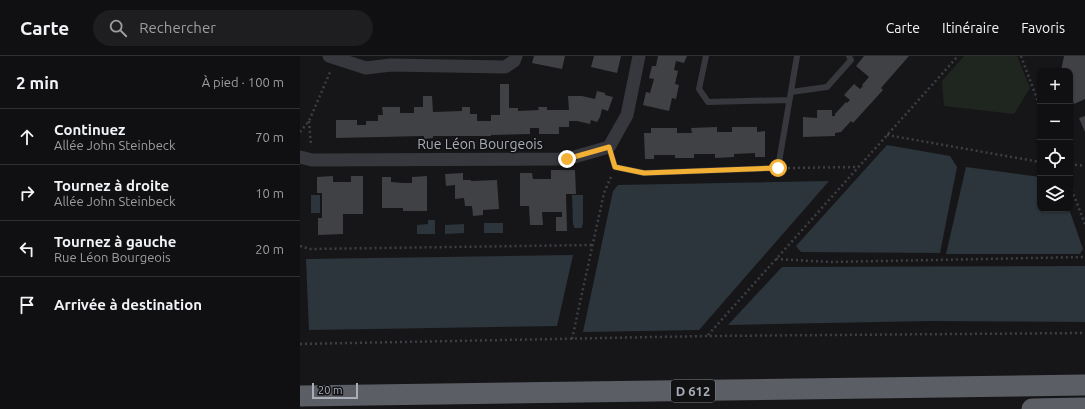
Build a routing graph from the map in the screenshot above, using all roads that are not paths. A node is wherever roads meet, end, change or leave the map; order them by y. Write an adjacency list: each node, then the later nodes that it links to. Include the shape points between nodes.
1 (516, 56): 7 (street, via 505,67)
2 (639, 56): 10 (street, via 627,115)
3 (706, 56): 9 (lane, via 699,89 708,102)
4 (797, 56): 8 (lane)
5 (849, 56): 8 (lane, via 851,60 827,87)
6 (332, 58): 7 (street, via 366,68)
7 (392, 61)
8 (791, 92): 9 (lane)
9 (789, 100): 10 (lane, via 778,168 644,173 615,167)
10 (609, 147): 11 (street, Rue Léon Bourgeois, via 567,159)
11 (306, 159)
12 (1085, 384): 13 (highway, D 612)
13 (300, 396)
14 (1085, 408): 15 (highway)
15 (1032, 409)

